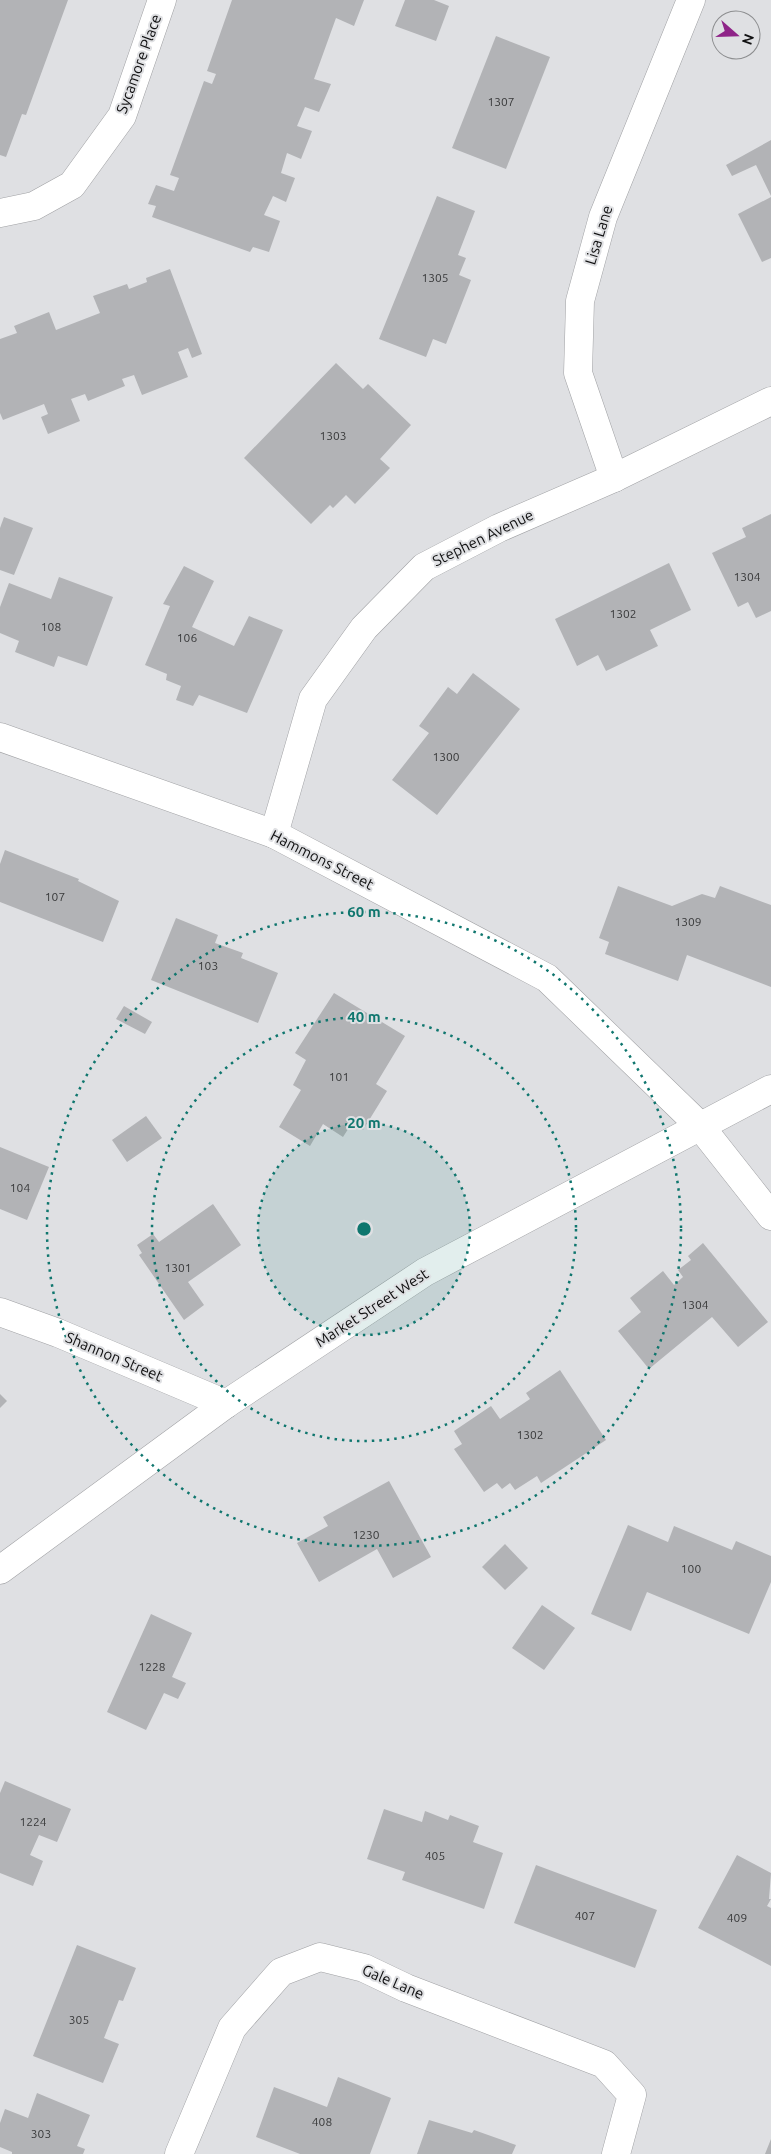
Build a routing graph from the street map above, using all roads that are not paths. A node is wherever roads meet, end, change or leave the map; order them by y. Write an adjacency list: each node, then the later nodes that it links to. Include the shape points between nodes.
1 (162, 0): 3 (street, Sycamore Place, via 122,116 72,184 34,206)
2 (691, 0): 5 (street, Lisa Lane, via 603,217 580,301 578,373)
3 (0, 212)
4 (771, 401): 5 (street, Stephen Avenue)
5 (614, 478): 7 (street, Stephen Avenue, via 499,528 424,567 364,628 312,699)
6 (0, 737): 7 (street, Hammons Street)
7 (274, 834): 9 (street, Hammons Street, via 547,978)
8 (771, 1089): 9 (street, Market Street West)
9 (700, 1126): 10 (street, Hammons Street); 12 (street, Market Street West, via 426,1272)
10 (771, 1216)
11 (0, 1312): 12 (street, Shannon Street)
12 (226, 1404): 13 (street, Market Street West)
13 (0, 1570)
14 (179, 2154): 15 (street, Gale Lane, via 232,2028 281,1972 320,1957 364,1968 406,1988 604,2064 632,2095)
15 (616, 2154)

